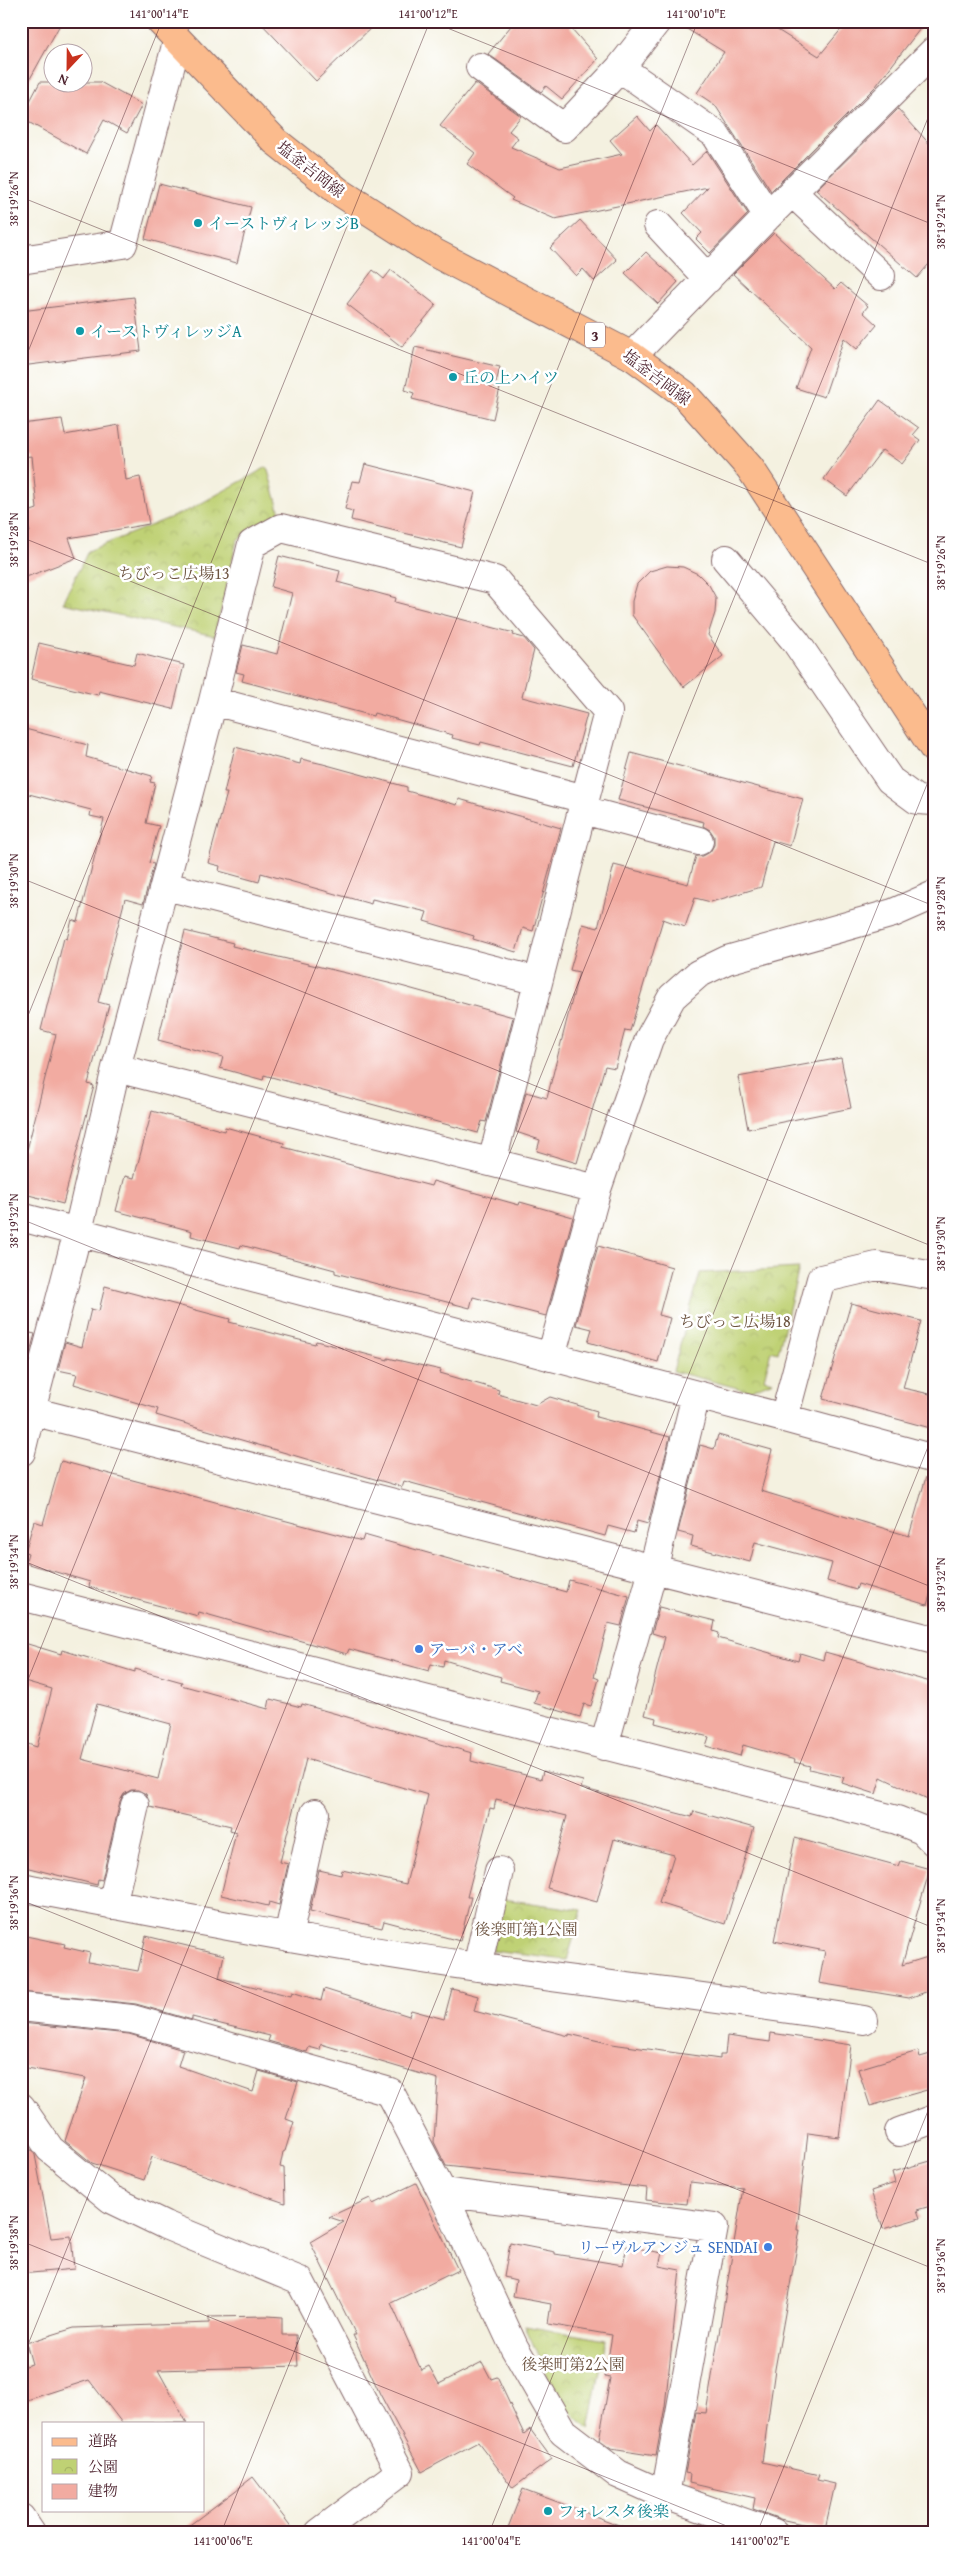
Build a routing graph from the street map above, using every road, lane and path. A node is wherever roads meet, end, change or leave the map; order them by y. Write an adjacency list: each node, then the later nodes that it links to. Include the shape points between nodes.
1 (160, 21): 3 (main road, 塩釜吉岡線 / 3)
2 (657, 21): 6 (street)
3 (177, 42): 10 (street, via 123,244); 13 (main road, 塩釜吉岡線 / 3, via 275,141 338,191 433,252)
4 (934, 51): 7 (street)
5 (480, 68): 6 (street, via 564,128)
6 (620, 68): 8 (street, via 715,134)
7 (792, 192): 8 (street); 11 (street)
8 (768, 216): 12 (street)
9 (658, 225): 12 (street)
10 (21, 260)
11 (881, 276)
12 (708, 279): 13 (street)
13 (632, 356): 16 (main road, 塩釜吉岡線 / 3, via 684,394 750,468)
14 (726, 559): 17 (street, via 796,642 890,780 917,800)
15 (213, 701): 18 (street); 18 (street, via 252,544 281,528 495,580 608,712); 20 (street)
16 (934, 749)
17 (934, 801)
18 (584, 805): 19 (street); 22 (street)
19 (699, 841)
20 (166, 886): 22 (street); 23 (street)
21 (934, 895): 25 (street, via 893,913 727,960 698,974 672,997 649,1039)
22 (538, 981): 24 (street)
23 (116, 1068): 24 (street); 27 (street)
24 (492, 1162): 25 (street)
25 (597, 1189): 29 (street)
26 (21, 1217): 27 (street)
27 (78, 1231): 29 (street); 31 (street)
28 (934, 1276): 32 (street, via 877,1266 821,1279)
29 (551, 1357): 30 (street)
30 (696, 1395): 32 (street); 35 (street)
31 (26, 1410): 33 (street); 35 (street)
32 (784, 1418): 34 (street)
33 (21, 1452)
34 (934, 1459)
35 (653, 1570): 37 (street); 38 (street)
36 (21, 1596): 38 (street)
37 (934, 1640)
38 (604, 1746): 41 (street, via 897,1820 922,1830)
39 (135, 1805): 44 (street)
40 (315, 1813): 45 (street)
41 (934, 1842)
42 (499, 1871): 46 (street)
43 (21, 1887): 44 (street)
44 (112, 1904): 45 (street)
45 (288, 1937): 46 (street)
46 (477, 1967): 48 (street)
47 (21, 2007): 52 (street, via 132,2019 390,2092)
48 (864, 2020)
49 (21, 2107): 57 (street, via 50,2149 111,2199 300,2282 400,2472)
50 (934, 2120): 51 (street)
51 (899, 2132)
52 (442, 2192): 53 (street, via 514,2347 563,2432 618,2474); 53 (street, via 714,2227)
53 (665, 2495): 55 (street)
54 (21, 2518): 56 (street)
55 (739, 2527): 58 (street)
56 (31, 2533)
57 (319, 2533)
58 (774, 2533)

